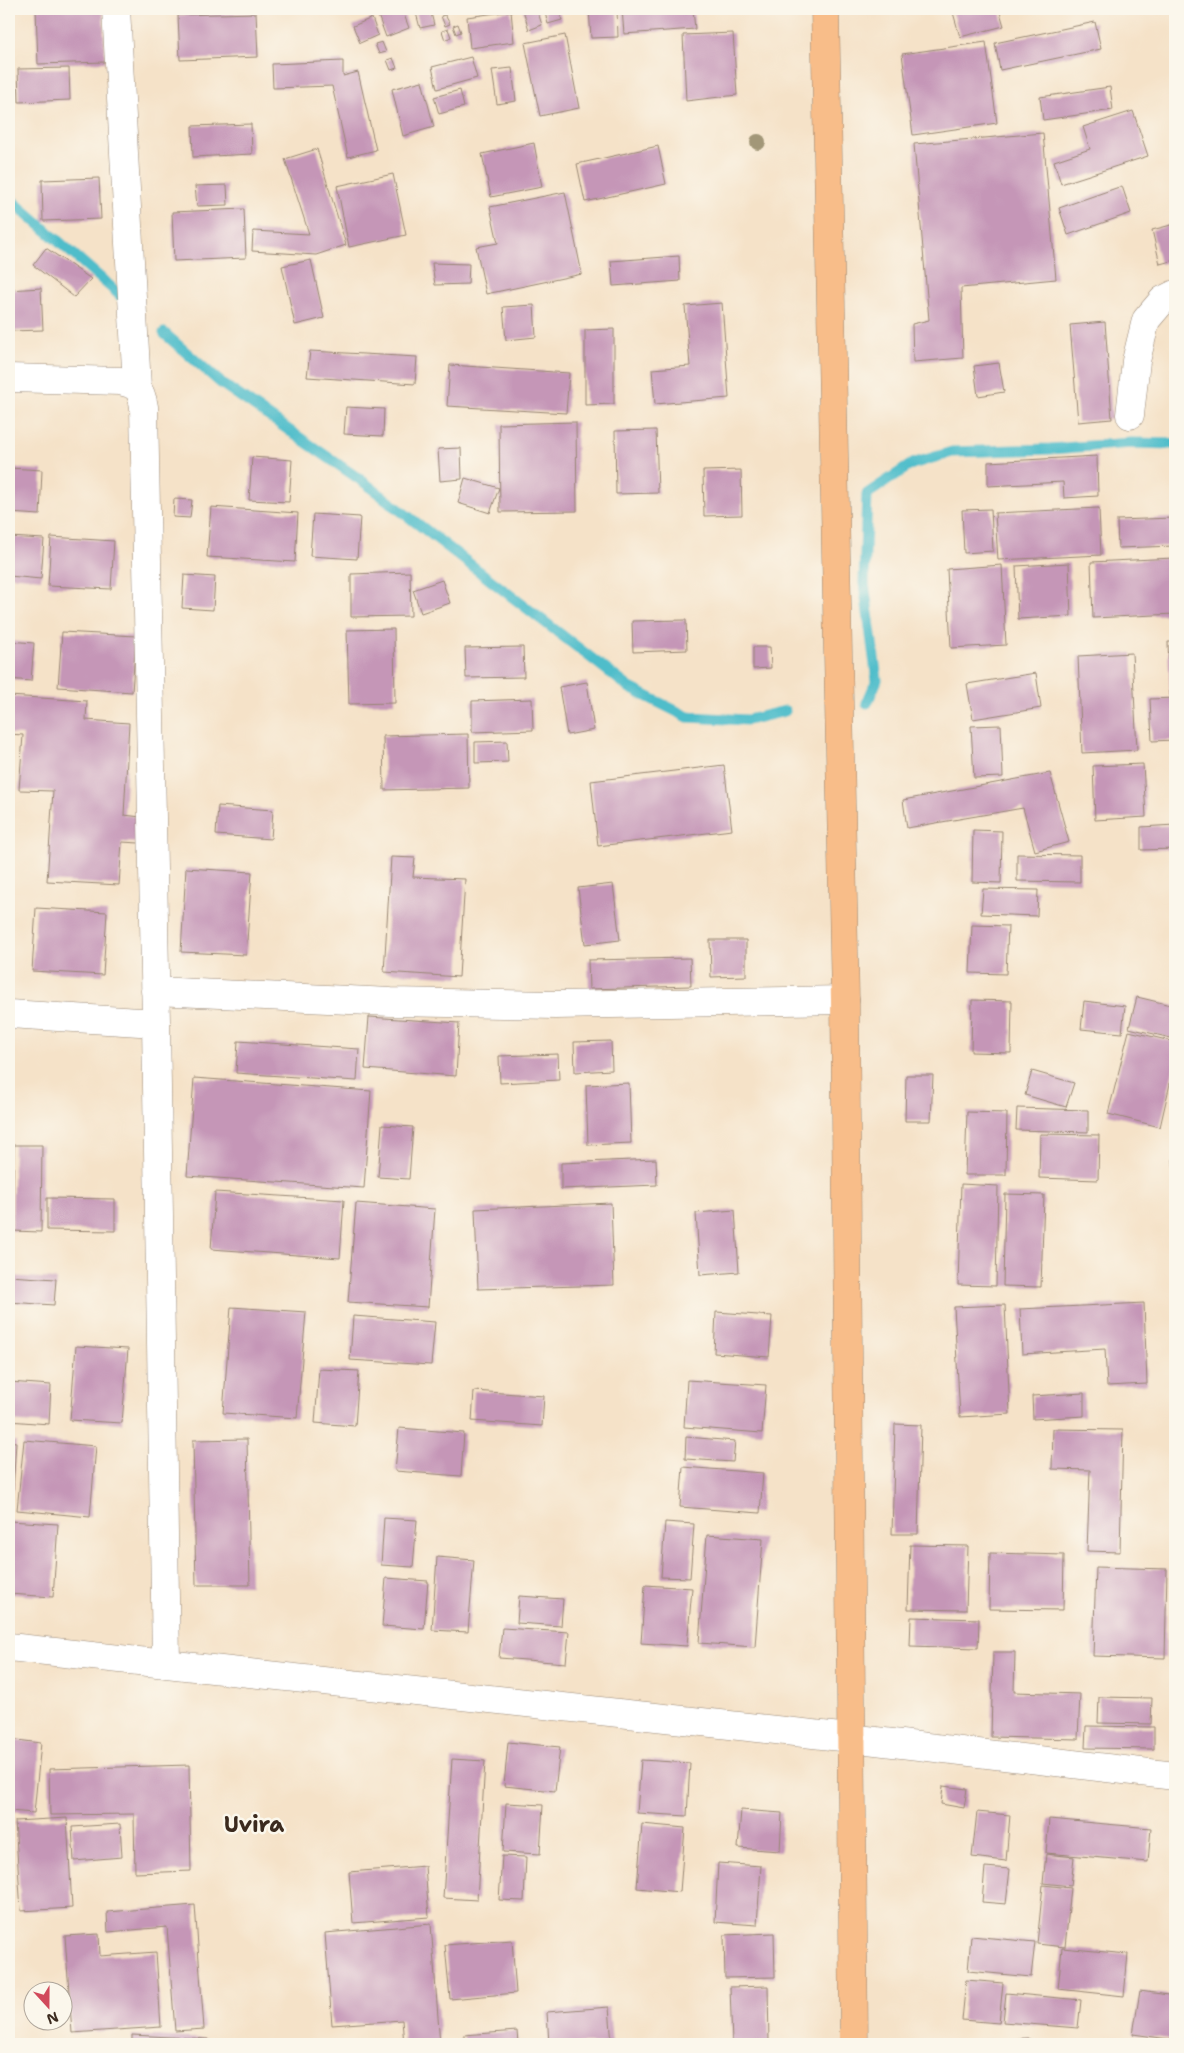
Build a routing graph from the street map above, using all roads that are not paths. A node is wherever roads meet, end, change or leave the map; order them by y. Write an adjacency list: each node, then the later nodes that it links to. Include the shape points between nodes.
1 (116, 9): 5 (street)
2 (825, 9): 8 (highway)
3 (1175, 294): 6 (street, via 1163,300 1146,320 1136,361)
4 (9, 378): 5 (street, via 120,381)
5 (137, 387): 7 (street, via 144,407)
6 (1130, 415)
7 (155, 991): 8 (street, via 391,1002 546,1005); 10 (street)
8 (845, 1000): 13 (highway)
9 (9, 1014): 10 (street)
10 (156, 1023): 12 (street)
11 (9, 1647): 12 (street)
12 (166, 1662): 13 (street)
13 (850, 1738): 14 (street); 15 (highway)
14 (1175, 1776)
15 (854, 2044)

